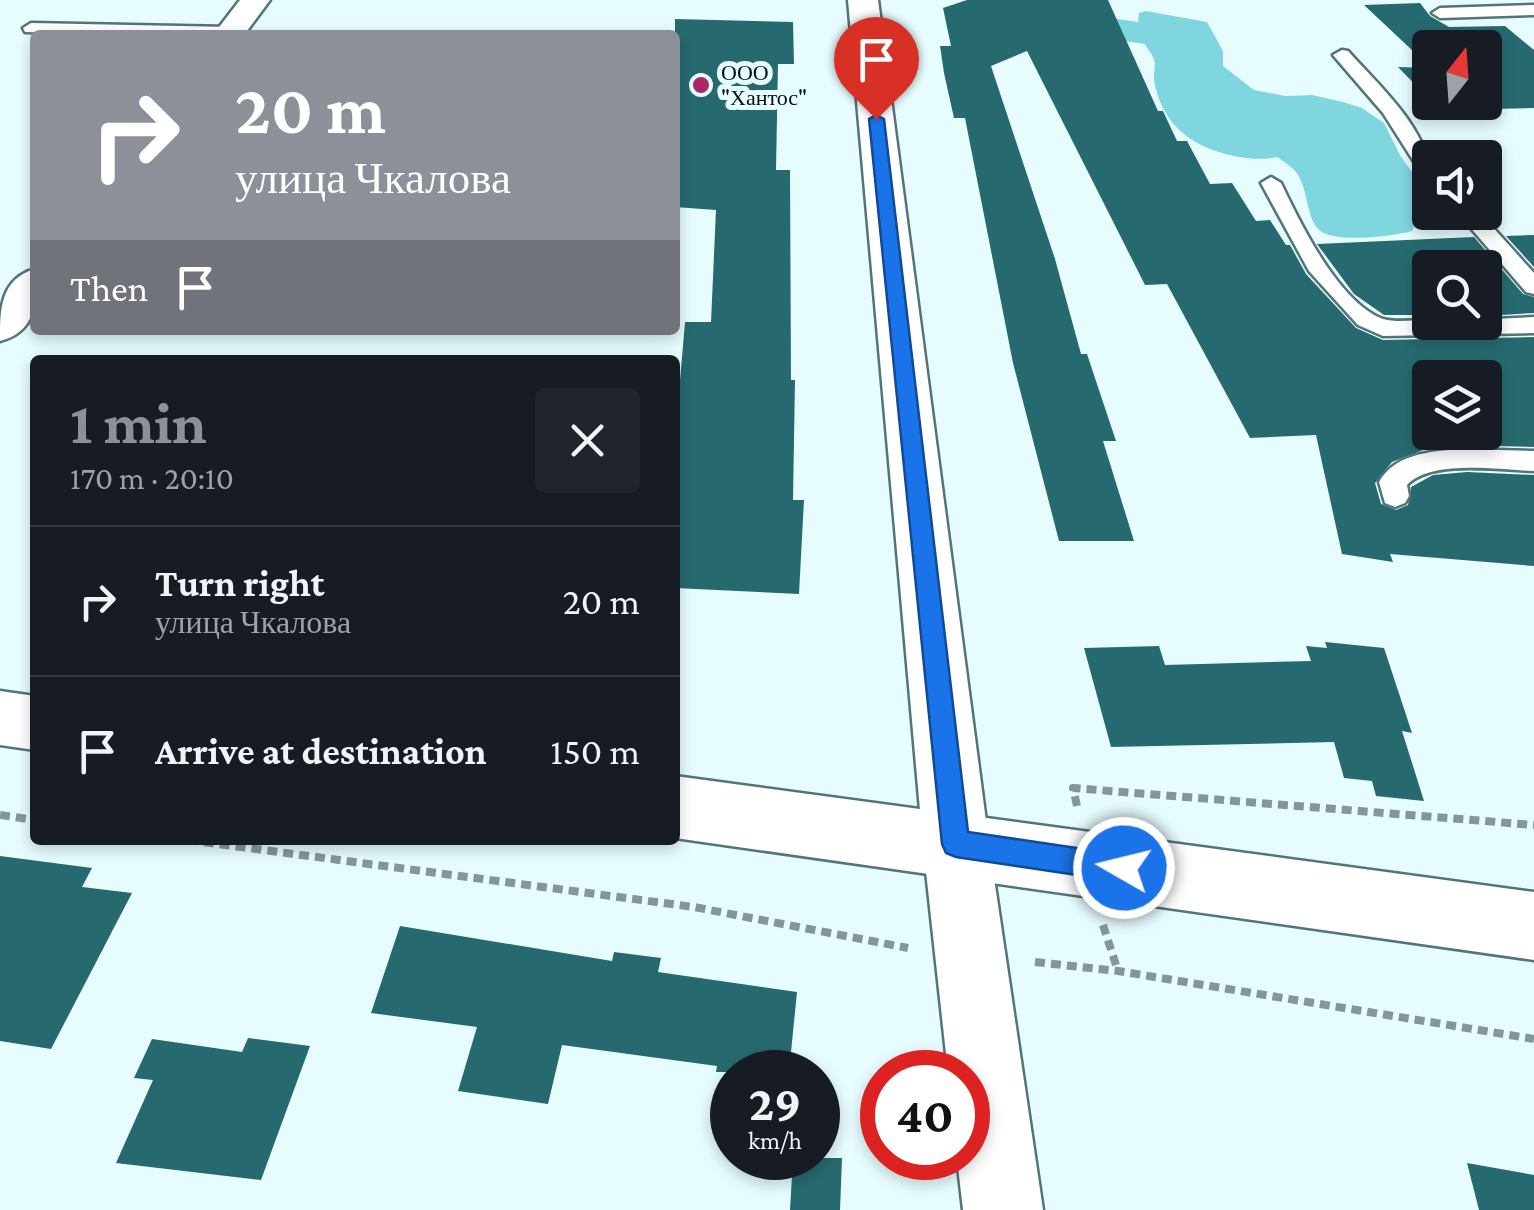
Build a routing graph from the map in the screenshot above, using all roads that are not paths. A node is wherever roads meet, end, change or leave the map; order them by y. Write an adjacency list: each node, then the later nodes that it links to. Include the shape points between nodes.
1 (255, 0): 7 (street)
2 (864, 0): 21 (street)
3 (1534, 10): 4 (lane)
4 (1440, 12)
5 (31, 28): 6 (lane)
6 (97, 30)
7 (232, 30)
8 (1342, 55): 9 (lane)
9 (1412, 144)
10 (1271, 183): 14 (lane, via 1300,236 1366,323)
11 (1482, 230): 13 (lane)
12 (30, 288): 15 (street)
13 (1534, 288)
14 (1534, 325)
15 (0, 327)
16 (1534, 461): 17 (lane, via 1407,466 1393,482)
17 (1395, 496)
18 (0, 718): 19 (street)
19 (30, 721)
20 (680, 808): 21 (street)
21 (956, 844): 22 (street); 23 (street)
22 (1534, 926)
23 (1003, 1210)

